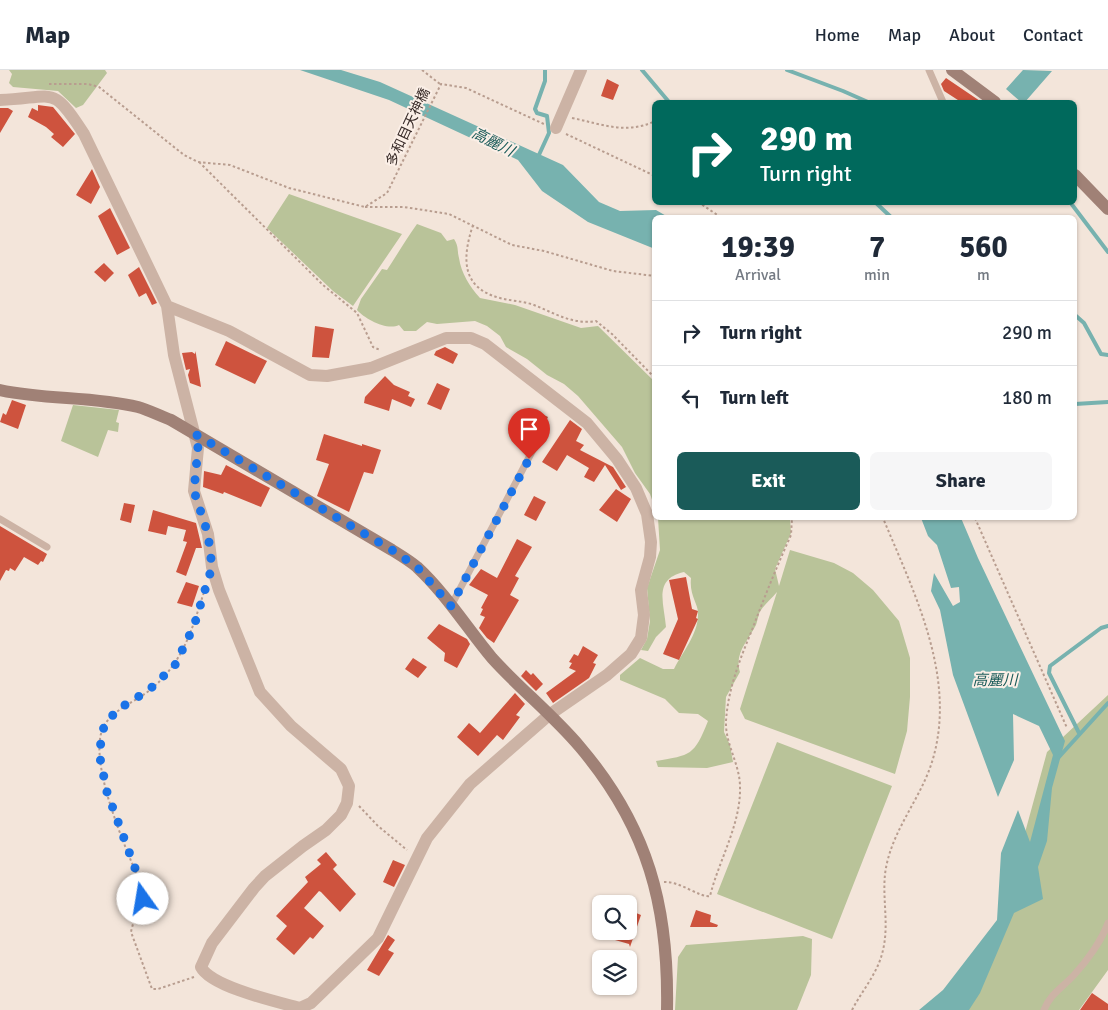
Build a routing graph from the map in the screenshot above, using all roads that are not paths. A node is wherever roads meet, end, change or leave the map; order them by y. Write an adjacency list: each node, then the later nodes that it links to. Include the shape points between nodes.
1 (581, 70): 7 (street)
2 (928, 70): 5 (lane)
3 (952, 70): 6 (street)
4 (0, 100): 10 (street, via 44,95 58,99 68,109 84,134)
5 (942, 100)
6 (992, 100)
7 (556, 128)
8 (1077, 177): 9 (street)
9 (1108, 209)
10 (167, 306): 12 (street, via 174,355); 17 (street, via 229,331 310,375 327,376 371,368 446,338 472,338 485,344 587,423 617,459 636,488 647,514 651,542 641,590 644,615 641,638 630,654 584,693)
11 (0, 390): 12 (street, via 140,407)
12 (195, 434): 16 (street, via 392,550 417,567); 19 (street, via 198,448 194,491 208,534 212,567 260,692 291,726 341,769 349,786 341,816 254,888 212,943 201,967 217,982)
13 (536, 444): 16 (lane)
14 (0, 519): 15 (lane)
15 (47, 547)
16 (451, 606): 17 (street, via 493,658)
17 (549, 715): 19 (street, via 470,784 447,811 427,838 387,923 366,951 310,1004 300,1008); 20 (street, via 580,746 606,780 638,839 654,882 666,943)
18 (1108, 922): 21 (lane, via 1105,932 1075,974 1048,1000)
19 (277, 1006)
20 (667, 1010)
21 (1044, 1010)

